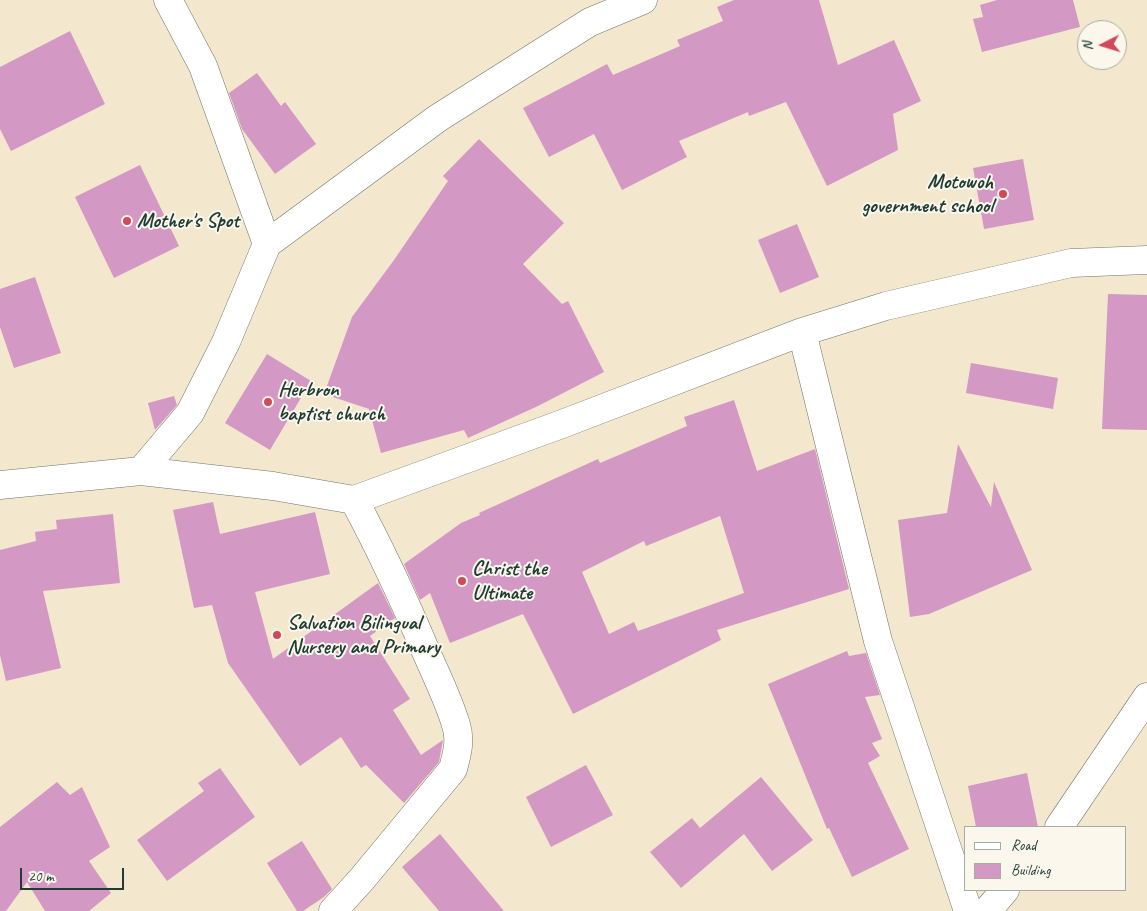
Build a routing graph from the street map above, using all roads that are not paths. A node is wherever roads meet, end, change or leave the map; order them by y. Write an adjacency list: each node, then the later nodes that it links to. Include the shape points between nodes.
1 (168, 0): 3 (street, via 203,66)
2 (643, 0): 3 (street, via 590,22 438,118)
3 (267, 244): 6 (street, via 226,342 190,413)
4 (1147, 260): 5 (street, via 1071,263 886,306)
5 (802, 332): 8 (street); 13 (street, via 878,641)
6 (141, 471): 7 (street); 8 (street, via 273,486)
7 (0, 485)
8 (354, 500): 12 (street, via 434,671 457,726 459,747 453,769)
9 (1147, 697): 10 (street)
10 (1060, 826)
11 (1004, 891): 14 (street)
12 (332, 911)
13 (968, 911)
14 (987, 911)

